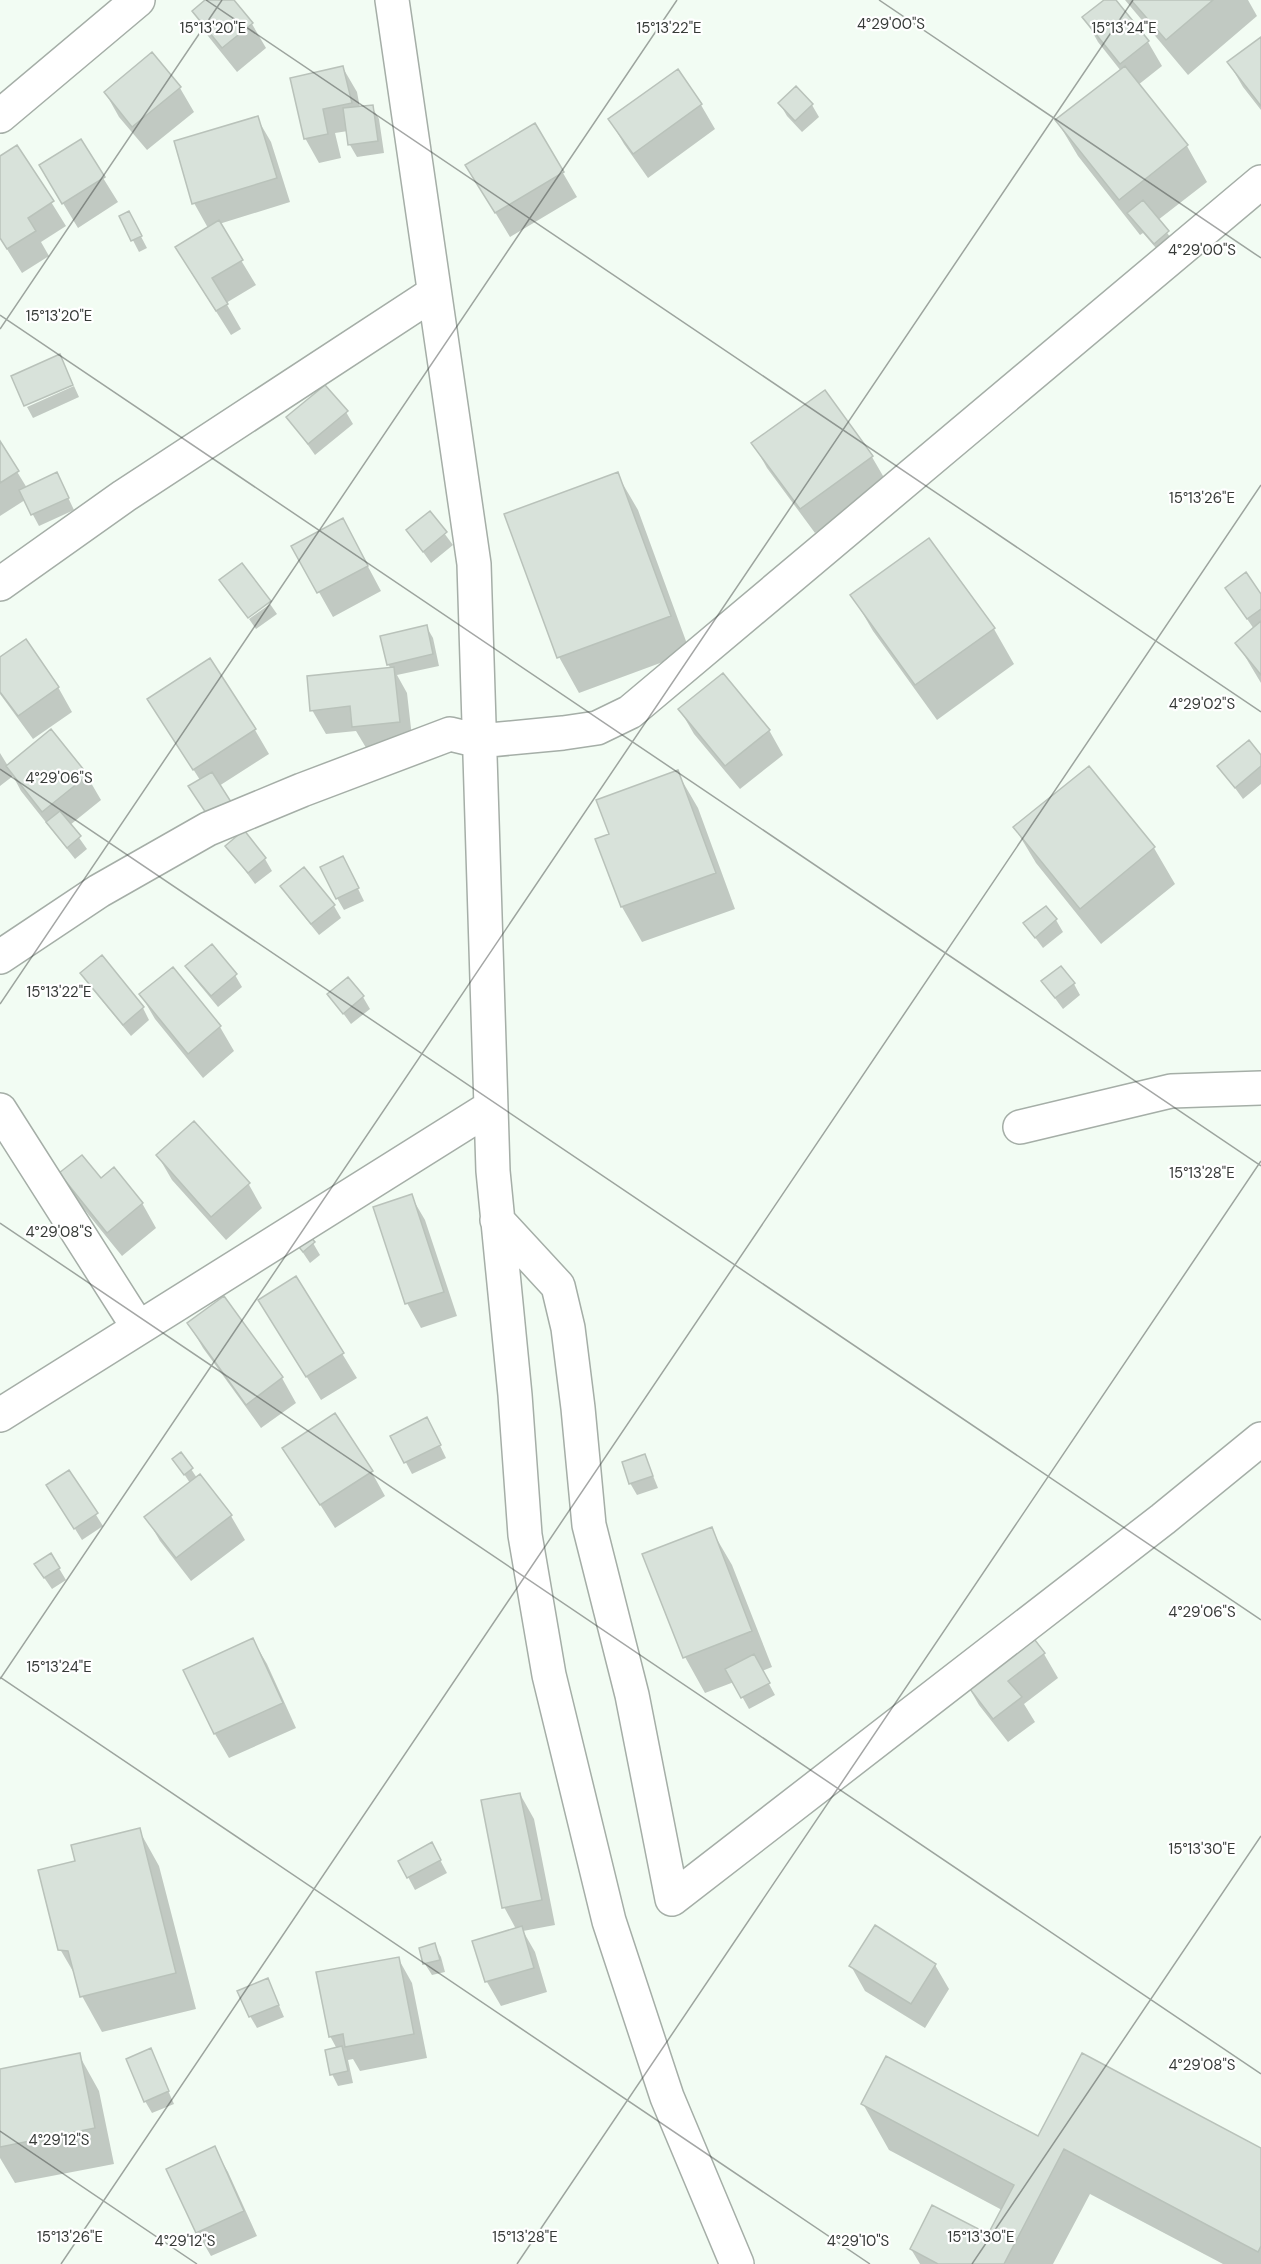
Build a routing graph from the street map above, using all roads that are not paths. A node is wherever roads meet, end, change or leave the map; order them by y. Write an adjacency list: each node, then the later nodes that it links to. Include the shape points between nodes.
1 (138, 0): 3 (street)
2 (392, 0): 5 (street)
3 (0, 115)
4 (1261, 182): 7 (street, via 630,712 597,728)
5 (434, 293): 6 (street, via 124,496); 7 (street, via 474,564)
6 (0, 584)
7 (479, 741): 8 (street, via 450,734 208,829 99,891); 10 (street)
8 (0, 957)
9 (1261, 1088): 12 (street, via 1172,1091)
10 (490, 1107): 13 (street); 14 (street)
11 (0, 1110): 14 (street)
12 (1020, 1127)
13 (497, 1220): 16 (street, via 558,1286 578,1408 589,1525 634,1707 672,1899); 17 (street, via 525,1534 549,1675 609,1921 667,2097)
14 (138, 1327): 15 (street)
15 (0, 1415)
16 (1261, 1439)
17 (737, 2264)

